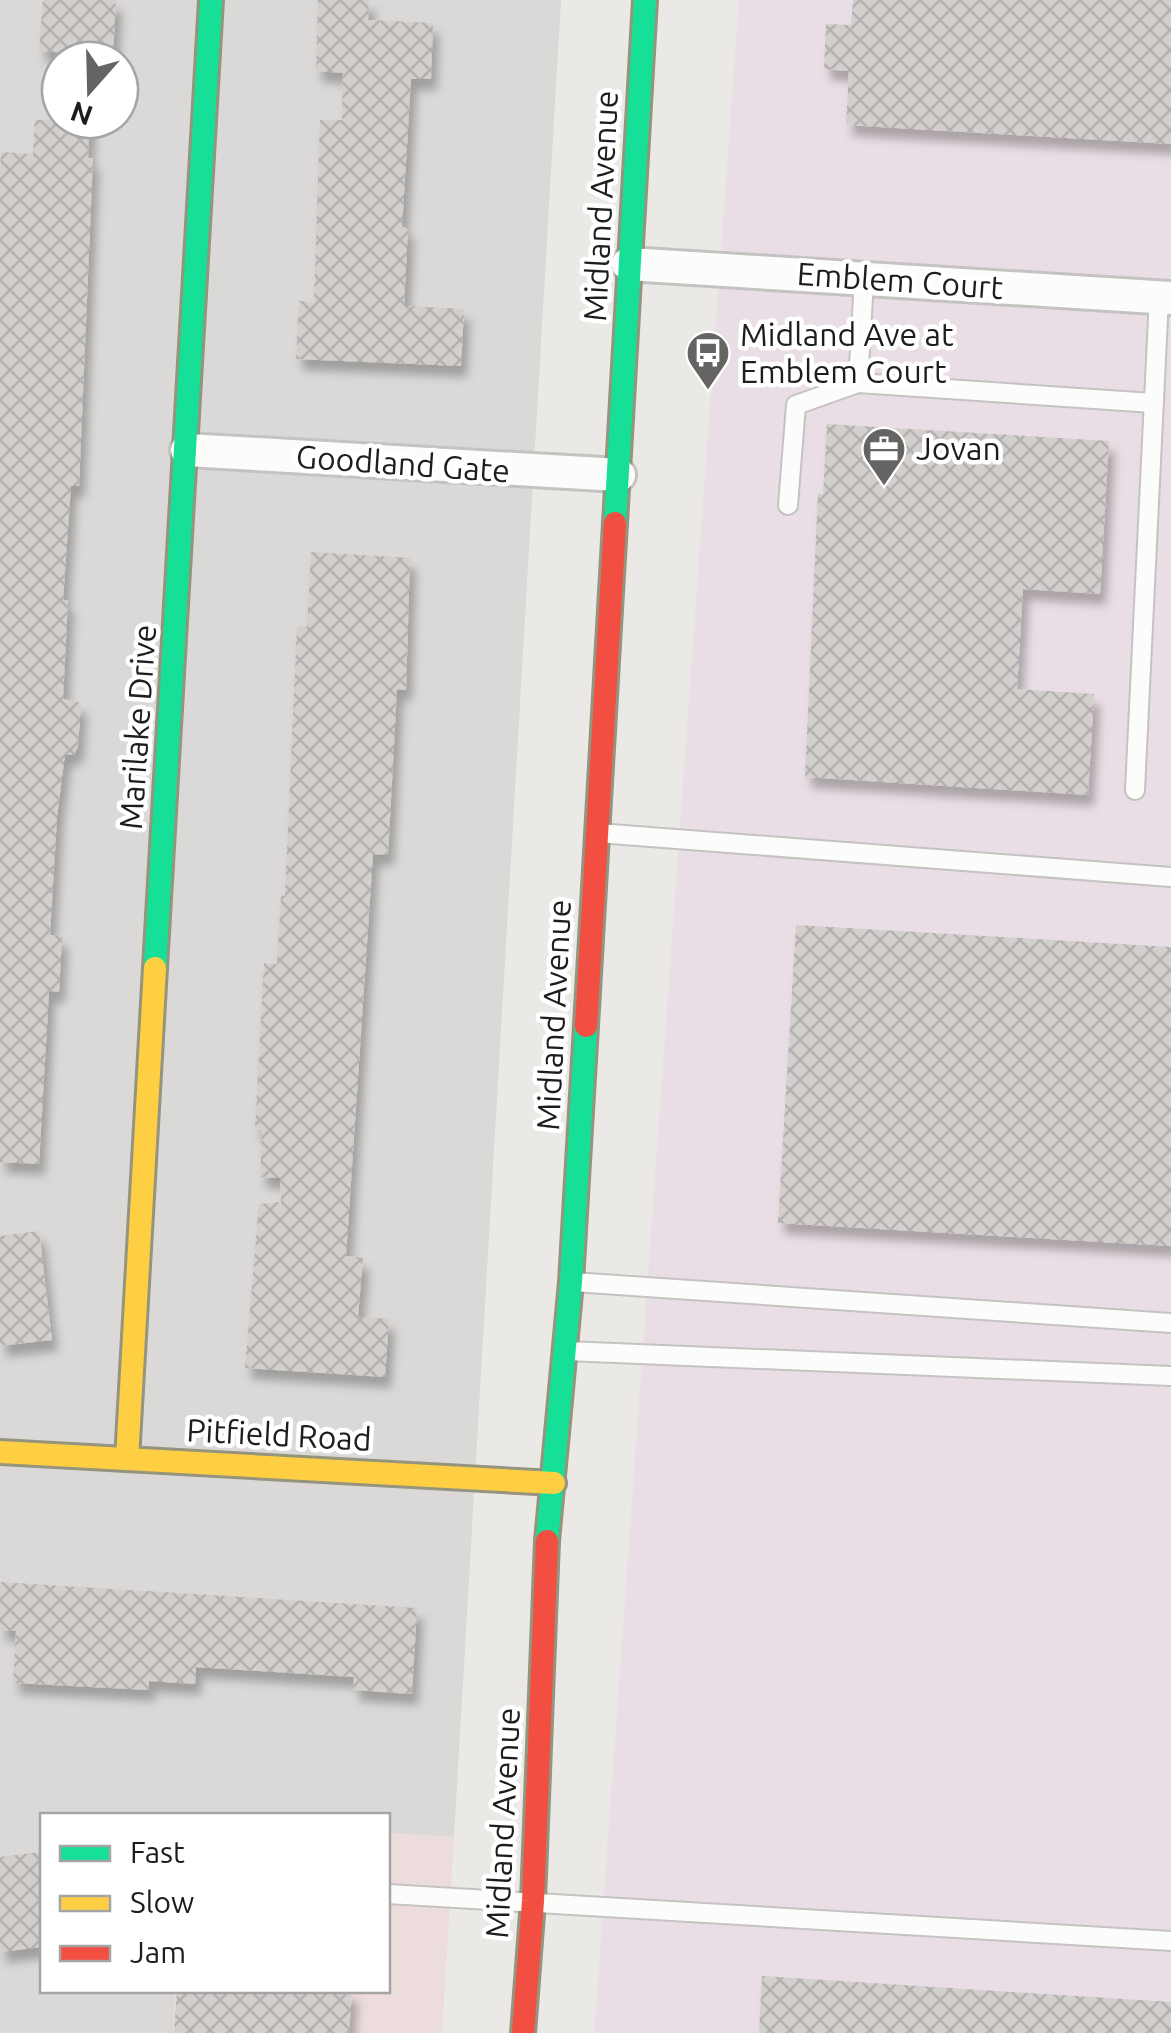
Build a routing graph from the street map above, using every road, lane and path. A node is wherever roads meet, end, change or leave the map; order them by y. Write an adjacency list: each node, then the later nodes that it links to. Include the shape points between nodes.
1 (211, 0): 8 (main road, Marilake Drive)
2 (644, 0): 3 (main road, Midland Avenue)
3 (628, 264): 4 (street, Emblem Court); 9 (main road, Midland Avenue)
4 (864, 280): 5 (street, Emblem Court); 6 (lane)
5 (1165, 297): 7 (lane)
6 (858, 383): 7 (lane); 10 (lane, via 796,406)
7 (1152, 403): 11 (lane)
8 (188, 450): 9 (street, Goodland Gate); 19 (main road, Marilake Drive)
9 (618, 474): 12 (main road, Midland Avenue)
10 (788, 505)
11 (1134, 790)
12 (597, 833): 13 (lane); 14 (main road, Midland Avenue)
13 (1171, 877)
14 (570, 1282): 15 (lane); 16 (main road, Midland Avenue)
15 (1171, 1322)
16 (566, 1350): 17 (lane); 20 (main road, Midland Avenue)
17 (1171, 1376)
18 (0, 1452): 19 (main road, Pitfield Road)
19 (128, 1459): 20 (main road, Pitfield Road)
20 (554, 1483): 22 (main road, Midland Avenue)
21 (390, 1894): 22 (lane)
22 (533, 1901): 23 (lane); 24 (main road, Midland Avenue)
23 (1171, 1940)
24 (523, 2033)

